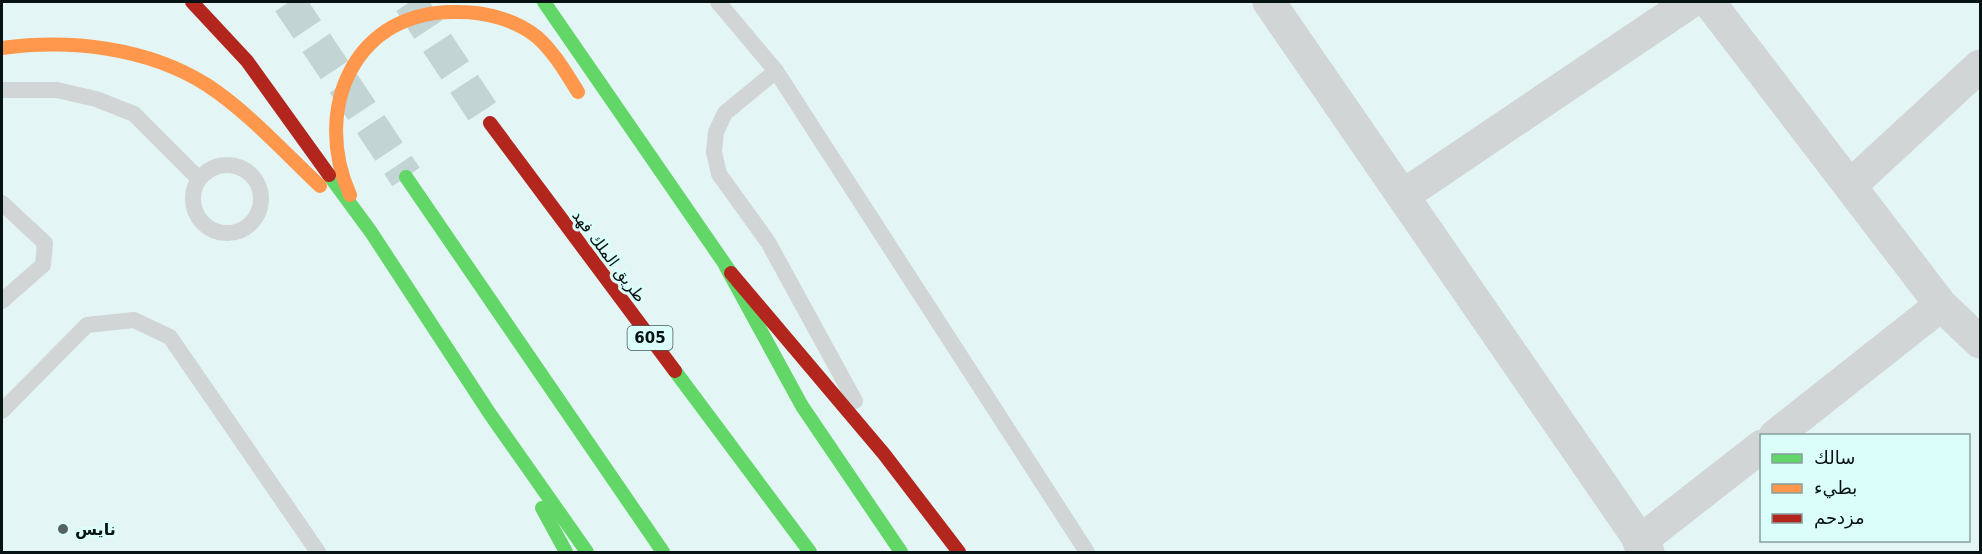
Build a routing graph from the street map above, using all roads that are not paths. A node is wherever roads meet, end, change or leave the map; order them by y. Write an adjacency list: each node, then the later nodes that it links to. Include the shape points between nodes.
1 (192, 2): 21 (main road, via 247,60)
2 (544, 2): 14 (main road)
3 (718, 2): 10 (lane)
4 (1269, 2): 19 (street)
5 (1690, 2): 19 (street)
6 (1709, 2): 17 (street)
7 (590, 44): 14 (main road)
8 (2, 48): 21 (main road, via 31,43 91,46 145,59 199,80)
9 (1980, 66): 17 (street)
10 (776, 71): 31 (lane, via 725,113 716,132 714,152 719,174 768,242); 40 (lane)
11 (2, 90): 16 (lane, via 57,90 96,99 134,114)
12 (587, 105): 21 (main road, via 555,58 531,33 498,15 458,10 426,14 395,25 372,42 357,60 335,113 333,147 342,181)
13 (490, 123): 37 (main road, طريق الملك فهد / 605)
14 (651, 160): 22 (main road)
15 (406, 177): 36 (main road)
16 (199, 179): 16 (lane, via 193,201 201,221 209,228 230,233 241,231 257,216 261,193 250,174 240,168 218,166)
17 (1851, 185): 25 (street)
18 (657, 194): 22 (main road)
19 (1404, 195): 32 (street)
20 (2, 203): 24 (lane, via 45,243 43,265)
21 (371, 232): 28 (main road)
22 (706, 240): 23 (main road)
23 (726, 267): 31 (main road); 38 (main road, via 802,406)
24 (2, 301)
25 (1941, 305): 26 (street); 29 (street)
26 (1980, 342)
27 (2, 411): 33 (lane, via 87,325 134,320 152,328 170,337)
28 (490, 414): 34 (main road); 35 (main road)
29 (1776, 434)
30 (1760, 447): 32 (street)
31 (884, 454): 39 (main road)
32 (1644, 547)
33 (318, 552)
34 (566, 552)
35 (587, 552)
36 (663, 552)
37 (810, 552)
38 (901, 552)
39 (959, 552)
40 (1087, 552)

